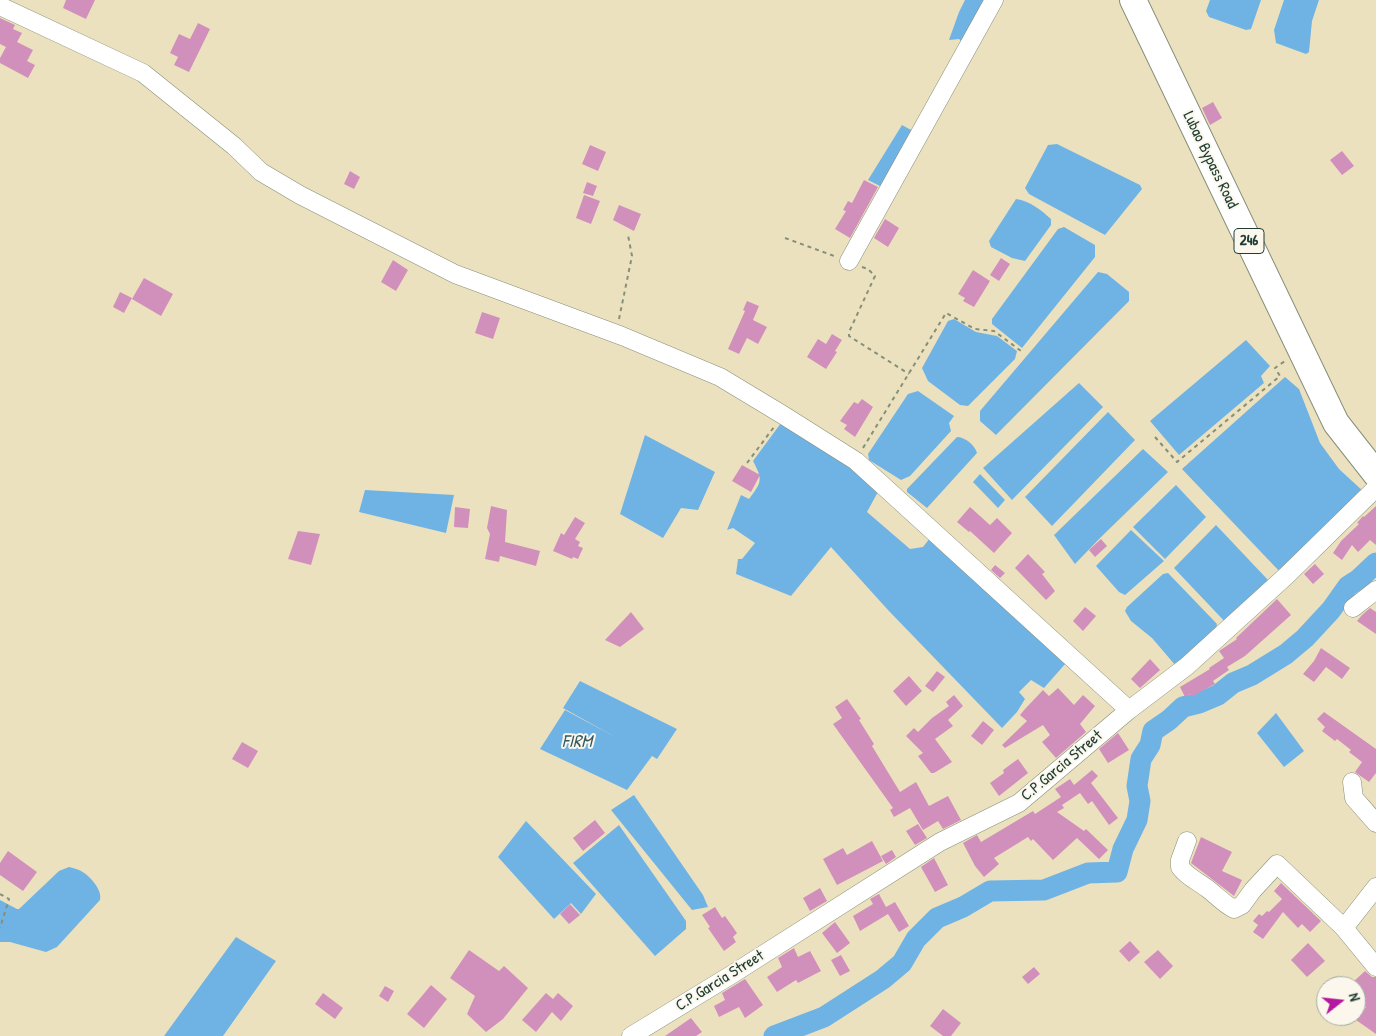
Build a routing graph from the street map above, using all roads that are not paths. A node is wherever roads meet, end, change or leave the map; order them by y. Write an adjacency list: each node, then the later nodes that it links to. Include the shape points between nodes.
1 (994, 0): 4 (street)
2 (1129, 1): 5 (highway, Lubao Bypass Road / 246, via 1336,423)
3 (0, 6): 9 (street, via 142,72 234,146 261,172 300,195 455,274 617,334 720,377 783,415 856,461)
4 (849, 262)
5 (1376, 474)
6 (1376, 488): 9 (street, C.P.Garcia Street, via 1187,666)
7 (1376, 590): 8 (street)
8 (1353, 608)
9 (1129, 710): 16 (street, C.P.Garcia Street, via 1019,803 940,842)
10 (1352, 782): 11 (street, via 1354,798)
11 (1376, 823)
12 (1187, 841): 14 (street, via 1180,867 1228,906 1234,909 1242,905 1277,864)
13 (1376, 886): 14 (street)
14 (1344, 928): 15 (street)
15 (1376, 967)
16 (631, 1036)

